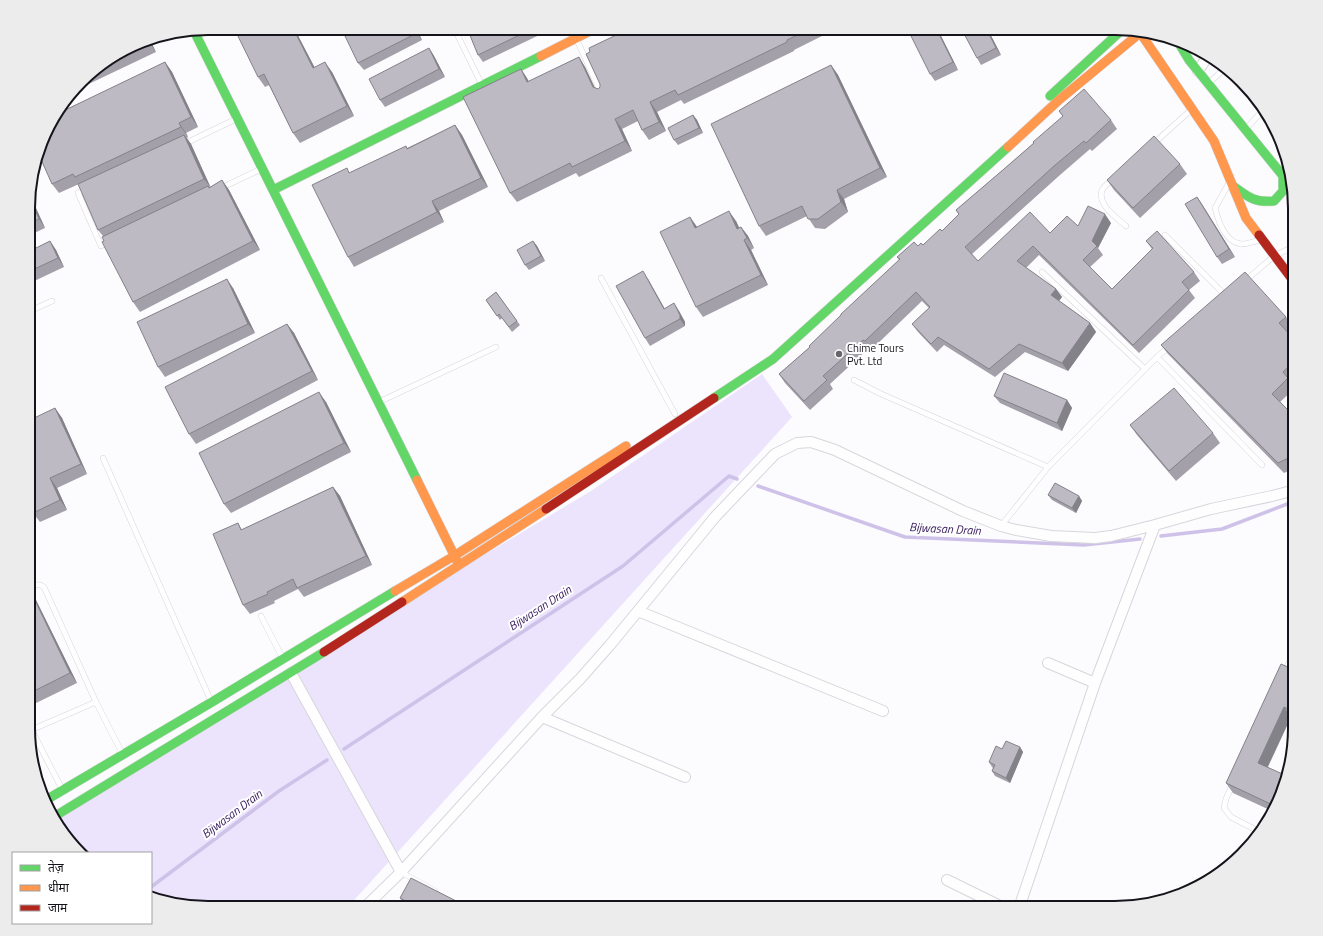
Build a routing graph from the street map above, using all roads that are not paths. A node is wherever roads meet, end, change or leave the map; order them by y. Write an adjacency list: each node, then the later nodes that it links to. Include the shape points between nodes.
1 (196, 35): 18 (street)
2 (457, 35): 13 (lane)
3 (582, 35): 7 (street)
4 (1116, 35): 15 (street)
5 (1135, 36): 60 (street, via 1059,100 773,359)
6 (1143, 37): 16 (street)
7 (576, 38): 13 (street); 14 (lane)
8 (1182, 49): 10 (street)
9 (1205, 60): 10 (street)
10 (1198, 71): 12 (street)
11 (1221, 72): 12 (lane)
12 (1208, 84): 19 (street)
13 (482, 85): 28 (street)
14 (603, 95)
15 (1042, 102)
16 (1192, 109): 21 (lane); 26 (street, via 1214,140)
17 (1260, 113): 19 (lane)
18 (237, 119): 20 (lane); 22 (street)
19 (1246, 130): 24 (street)
20 (177, 146)
21 (1147, 149)
22 (262, 169): 28 (street); 29 (lane)
23 (1119, 174): 30 (lane, via 1102,189 1101,197 1105,206)
24 (1283, 176): 25 (street); 26 (street, via 1283,192 1274,201 1262,203 1249,199)
25 (1286, 180)
26 (1231, 182): 33 (street, via 1246,218); 33 (lane, via 1215,208 1220,225 1230,239 1241,244)
27 (92, 186): 32 (lane, via 78,192 101,246)
28 (272, 190): 51 (street)
29 (215, 191)
30 (1126, 226)
31 (1166, 235): 41 (lane)
32 (115, 239)
33 (1261, 239): 35 (street)
34 (1288, 249): 35 (lane)
35 (1274, 256): 37 (street); 39 (lane)
36 (1042, 272): 49 (lane)
37 (1288, 274)
38 (601, 278): 52 (lane)
39 (1239, 286)
40 (1233, 292): 41 (lane)
41 (1227, 297): 43 (lane)
42 (52, 301): 44 (lane)
43 (1221, 302)
44 (35, 309)
45 (797, 325): 52 (street, via 736,375)
46 (1175, 342): 48 (lane)
47 (496, 347): 51 (lane)
48 (1157, 357): 49 (lane); 54 (lane)
49 (1145, 369): 55 (lane)
50 (854, 380): 55 (lane)
51 (378, 403): 59 (street)
52 (675, 414): 59 (street)
53 (102, 458): 71 (lane)
54 (1262, 465)
55 (1048, 467): 58 (lane)
56 (1288, 492): 57 (street)
57 (1155, 525): 58 (street, via 1111,536 1082,538 1051,536); 69 (street)
58 (1001, 526): 62 (street, via 963,511 835,450 812,442 797,443 775,454 715,516)
59 (454, 556): 60 (street); 64 (street)
60 (458, 565): 67 (street)
61 (35, 586): 70 (lane, via 44,587)
62 (638, 610): 72 (street); 73 (street, via 580,679)
63 (261, 616): 64 (lane)
64 (283, 658): 71 (street)
65 (1048, 663): 69 (street)
66 (1288, 665): 68 (lane)
67 (291, 673): 81 (street); 83 (street)
68 (1281, 677)
69 (1095, 683): 88 (street)
70 (96, 702): 74 (lane); 76 (lane)
71 (212, 702): 76 (street)
72 (883, 711)
73 (542, 717): 77 (street); 83 (street)
74 (35, 727)
75 (35, 738): 79 (lane)
76 (122, 754): 79 (street)
77 (685, 777)
78 (1235, 777): 82 (lane, via 1224,808 1231,817)
79 (62, 789): 80 (street)
80 (50, 797)
81 (58, 814)
82 (1255, 829)
83 (401, 872): 85 (lane); 86 (street)
84 (947, 880): 87 (street)
85 (439, 893)
86 (371, 901)
87 (990, 901)
88 (1022, 901)

